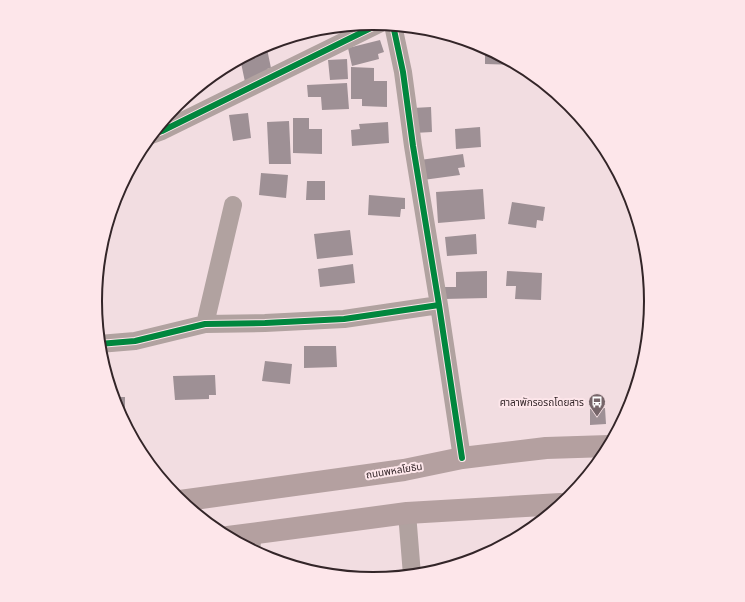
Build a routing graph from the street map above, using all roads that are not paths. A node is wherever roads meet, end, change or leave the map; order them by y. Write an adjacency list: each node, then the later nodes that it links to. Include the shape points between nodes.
1 (367, 30): 3 (street)
2 (394, 31): 5 (street)
3 (162, 131)
4 (233, 205): 6 (street)
5 (439, 305): 6 (street, via 344,319); 9 (street)
6 (205, 324): 7 (street, via 135,341)
7 (105, 343)
8 (601, 446): 9 (highway, ถนนพหลโยธิน, via 546,448)
9 (462, 458): 10 (highway, ถนนพหลโยธิน, via 404,470)
10 (188, 500)
11 (552, 504): 12 (highway)
12 (407, 512): 13 (highway); 14 (street)
13 (252, 542)
14 (412, 569)

